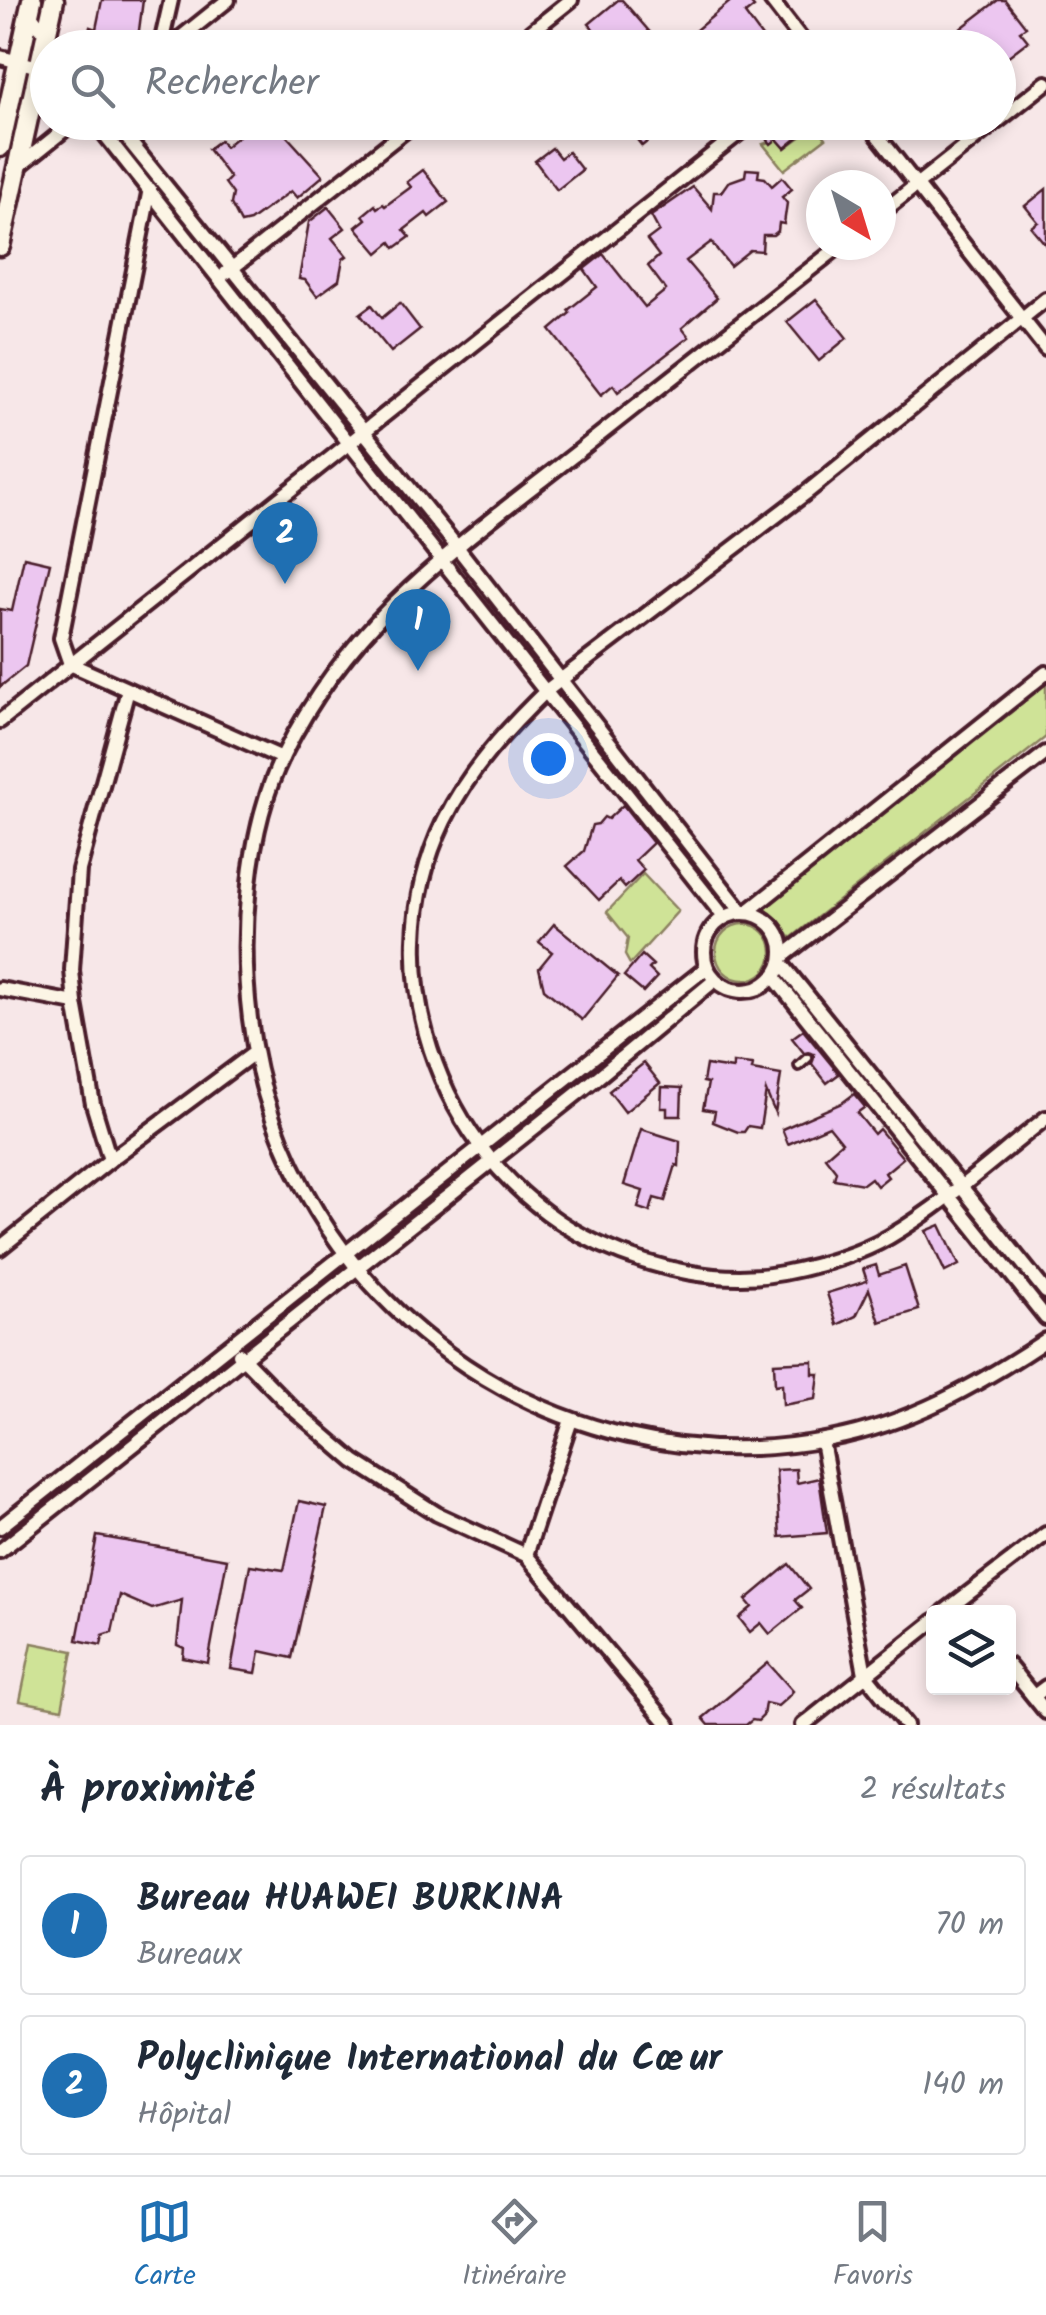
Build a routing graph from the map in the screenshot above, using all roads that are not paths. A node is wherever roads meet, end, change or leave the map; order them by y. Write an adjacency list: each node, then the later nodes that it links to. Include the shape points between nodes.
1 (54, 0): 7 (main road)
2 (170, 0): 8 (street)
3 (228, 0): 9 (street)
4 (570, 0): 10 (street)
5 (771, 0): 11 (street)
6 (29, 15): 12 (main road)
7 (49, 30)
8 (164, 30)
9 (190, 30)
10 (533, 30)
11 (794, 30)
12 (10, 58): 23 (main road)
13 (1046, 83): 14 (street)
14 (1016, 107)
15 (30, 118): 24 (main road)
16 (52, 140): 24 (street)
17 (109, 140): 27 (street)
18 (128, 140): 25 (street)
19 (393, 140): 31 (street)
20 (730, 140): 36 (street)
21 (880, 140): 26 (street)
22 (974, 140): 26 (street)
23 (0, 146)
24 (18, 167): 29 (main road)
25 (154, 173): 27 (street); 31 (street)
26 (916, 186): 28 (street); 34 (street)
27 (150, 192): 32 (street); 40 (street, via 60,638)
28 (896, 201)
29 (0, 246)
30 (822, 260): 38 (street)
31 (232, 269): 32 (street); 36 (street)
32 (219, 280): 37 (street)
33 (1046, 300): 34 (street)
34 (1022, 319): 35 (street); 42 (street)
35 (1046, 349)
36 (363, 431): 37 (street); 38 (street)
37 (348, 443): 39 (street); 40 (street)
38 (457, 547): 39 (street); 42 (street)
39 (440, 559): 44 (street); 47 (street, via 342,658)
40 (70, 664): 43 (street); 45 (street)
41 (1046, 672): 48 (street)
42 (561, 680): 44 (street); 48 (street)
43 (128, 690): 47 (street); 54 (street, via 80,870)
44 (546, 691): 49 (street); 59 (street, via 471,775 444,822 420,900 421,1018 432,1060)
45 (0, 721)
46 (1046, 752): 50 (street)
47 (282, 758): 55 (street, via 264,808 246,924)
48 (744, 912): 49 (street); 50 (street, via 776,930)
49 (724, 917): 51 (street, via 705,939)
50 (779, 966): 52 (street, via 759,988 744,992); 62 (street); 63 (street, via 825,1043)
51 (706, 968): 52 (street); 59 (street)
52 (715, 980): 61 (street)
53 (0, 989): 54 (street)
54 (75, 1004): 60 (street)
55 (254, 1054): 60 (street); 65 (street, via 288,1153)
56 (808, 1058): 57 (lane)
57 (799, 1066)
58 (1046, 1118): 62 (street)
59 (479, 1148): 61 (street); 65 (street)
60 (110, 1160): 64 (street)
61 (490, 1162): 63 (street, via 578,1234 667,1268 714,1275 779,1274 826,1262 890,1236); 66 (street)
62 (962, 1184): 63 (street); 67 (street)
63 (950, 1194): 68 (street)
64 (0, 1248)
65 (345, 1255): 66 (street); 70 (street)
66 (355, 1268): 71 (street); 72 (street, via 436,1345)
67 (1046, 1292)
68 (1046, 1318)
69 (1046, 1340): 73 (street, via 968,1390)
70 (231, 1345): 71 (street); 74 (street)
71 (242, 1358): 76 (street); 77 (street, via 354,1462 437,1514)
72 (571, 1420): 73 (street, via 720,1448); 77 (street)
73 (822, 1441): 80 (street)
74 (0, 1527)
75 (1046, 1534): 78 (street)
76 (0, 1550)
77 (526, 1556): 85 (street)
78 (964, 1605)
79 (926, 1627): 80 (street)
80 (865, 1674): 86 (street); 87 (street)
81 (1016, 1675): 83 (street)
82 (1046, 1687): 83 (street)
83 (1034, 1696): 84 (street)
84 (1046, 1712)
85 (668, 1725)
86 (803, 1725)
87 (906, 1725)

